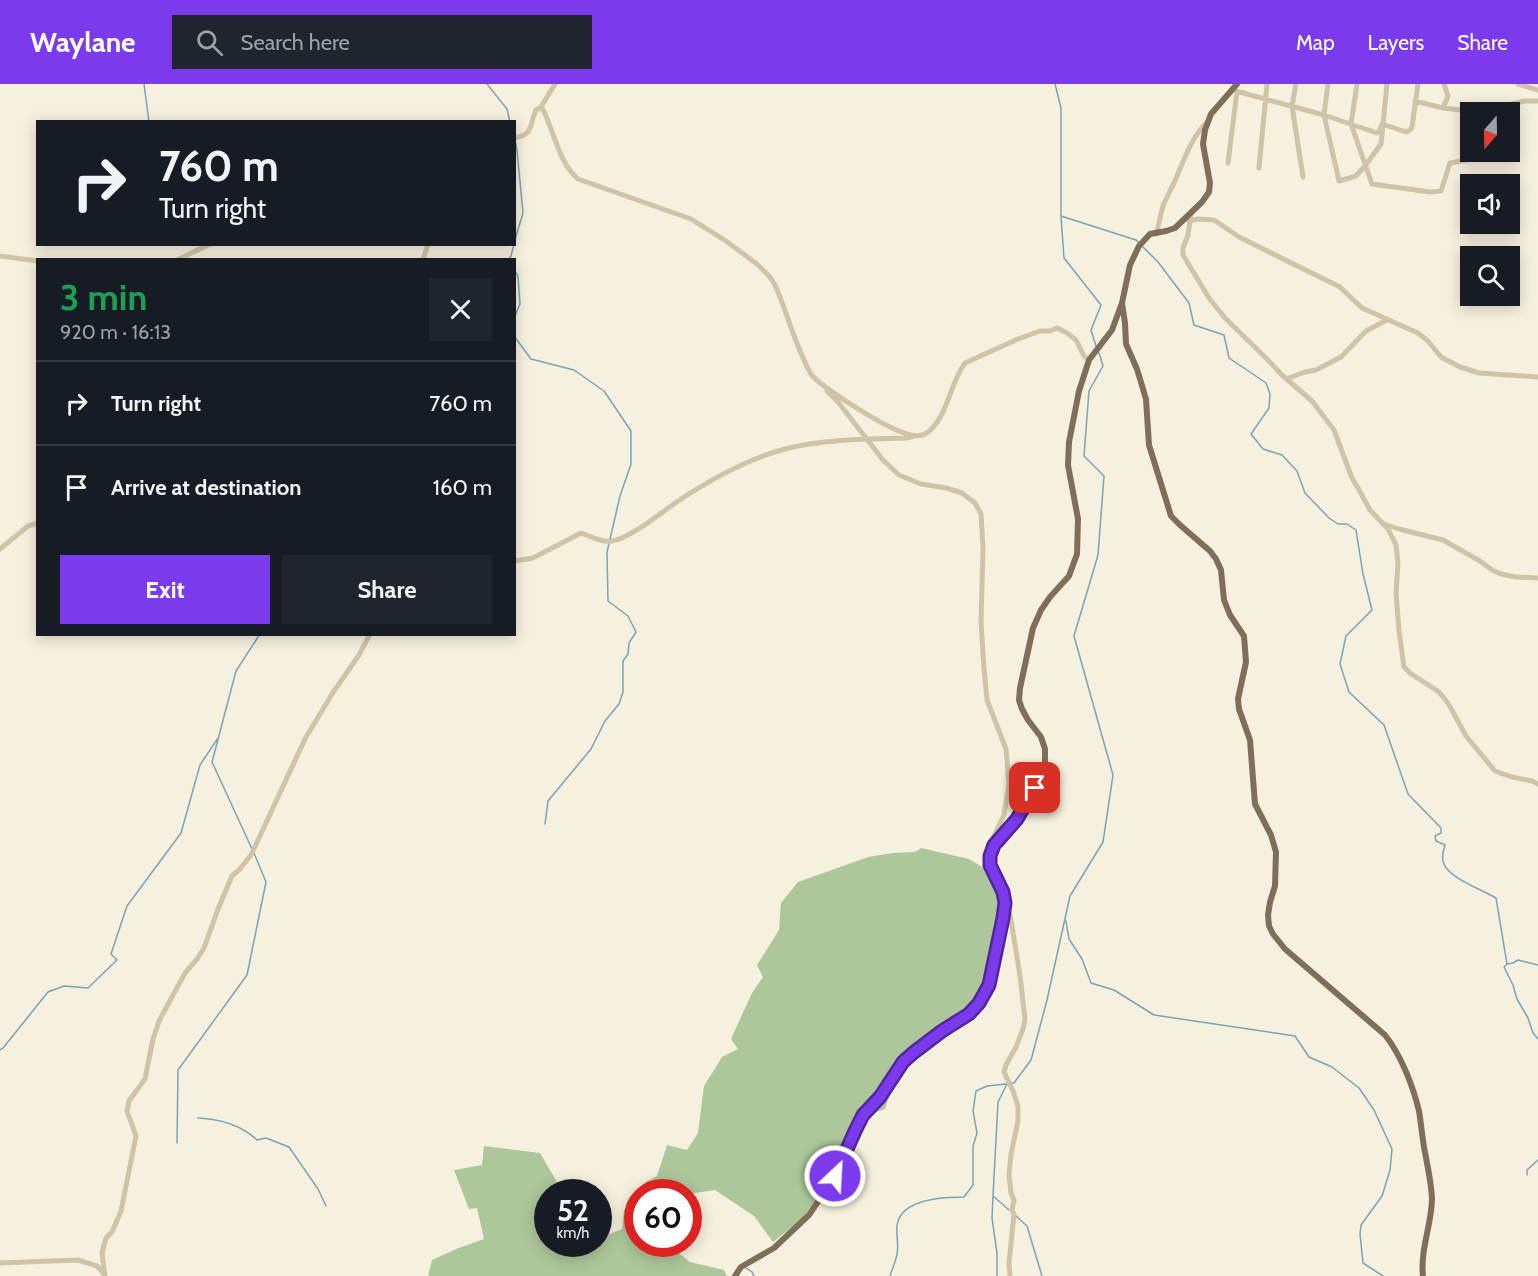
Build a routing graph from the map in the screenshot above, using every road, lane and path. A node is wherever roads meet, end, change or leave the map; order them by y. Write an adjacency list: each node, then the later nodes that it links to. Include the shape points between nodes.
1 (555, 84): 16 (street)
2 (1268, 84): 12 (street)
3 (1296, 84): 15 (street)
4 (1328, 84): 18 (street)
5 (1356, 84): 20 (street)
6 (1387, 84): 21 (street)
7 (1418, 84): 13 (street)
8 (1444, 84): 17 (street, via 1448,96)
9 (1518, 84): 11 (street)
10 (1235, 88): 12 (street); 19 (main road); 24 (street)
11 (1538, 90)
12 (1266, 98): 15 (street); 26 (street)
13 (1415, 101): 17 (street); 21 (street, via 1410,130)
14 (1538, 101): 17 (street, via 1479,112)
15 (1292, 106): 18 (street); 27 (street)
16 (542, 107): 22 (street, via 536,110 529,131); 40 (street, via 563,160 578,179 692,219 757,264 770,277)
17 (1443, 108)
18 (1323, 115): 20 (street); 25 (street, via 1339,181 1356,176)
19 (1208, 121): 28 (main road, via 1203,144 1209,192); 30 (street, via 1183,159)
20 (1351, 124): 21 (street, via 1377,132); 25 (street)
21 (1382, 124): 25 (street, via 1381,144)
22 (516, 138)
23 (1460, 161): 25 (street, via 1450,163 1441,191 1430,192 1372,184)
24 (1228, 163)
25 (1365, 166)
26 (1259, 168)
27 (1303, 177)
28 (1191, 213): 29 (street); 30 (main road, via 1175,228)
29 (1189, 221): 36 (street, via 1214,220 1239,237 1340,287 1362,308); 39 (street, via 1183,251 1188,265 1216,308)
30 (1156, 234): 35 (main road, via 1150,234 1139,246 1130,264)
31 (206, 246): 33 (street)
32 (0, 256): 34 (street)
33 (181, 258)
34 (36, 261)
35 (1122, 303): 37 (main road, via 1112,330); 56 (main road, via 1126,344 1146,399 1149,445 1171,516 1216,559 1224,600 1244,636 1246,662 1239,709 1250,740 1255,804 1276,852 1269,926 1285,949 1385,1035 1413,1091 1432,1199)
36 (1387, 320): 38 (street, via 1418,333 1441,357 1460,367 1479,373); 39 (street, via 1366,331 1341,357)
37 (1089, 360): 41 (street, via 1076,340 1057,328 973,358 958,372 932,428); 50 (main road, via 1068,455 1078,519 1077,554 1069,576 1041,610 1033,628 1018,700 1041,737 1045,767 1022,811)
38 (1538, 377)
39 (1286, 379): 44 (street, via 1312,401 1334,430 1352,478 1370,510)
40 (818, 382): 41 (street, via 885,425); 42 (street)
41 (915, 435): 42 (street)
42 (867, 439): 46 (street, via 785,449 753,460 706,484 625,537 609,542 581,533 532,558); 50 (street, via 899,475 962,493 981,514 981,622 987,700 1006,749 1009,784)
43 (36, 523): 45 (street)
44 (1384, 524): 47 (street, via 1426,539 1443,540 1501,574); 49 (street, via 1398,550 1396,593 1404,667 1439,692 1466,736 1495,771)
45 (0, 549)
46 (516, 561)
47 (1534, 577)
48 (369, 636): 53 (street, via 306,738 251,855 232,876 204,948 185,973 159,1021 145,1078 129,1101 135,1136 121,1211 105,1238)
49 (1538, 784)
50 (994, 845): 51 (main road, via 990,865)
51 (1005, 903): 54 (main road, via 989,985 979,1003 903,1062 863,1115 835,1176 809,1215 774,1248 750,1261); 55 (street, via 1010,914 1024,1019 1019,1040 1004,1069 1016,1097 1018,1114 1009,1175 1014,1203)
52 (0, 1263): 53 (street, via 78,1260 97,1266)
53 (105, 1275)
54 (735, 1276)
55 (1010, 1276)
56 (1423, 1276)

